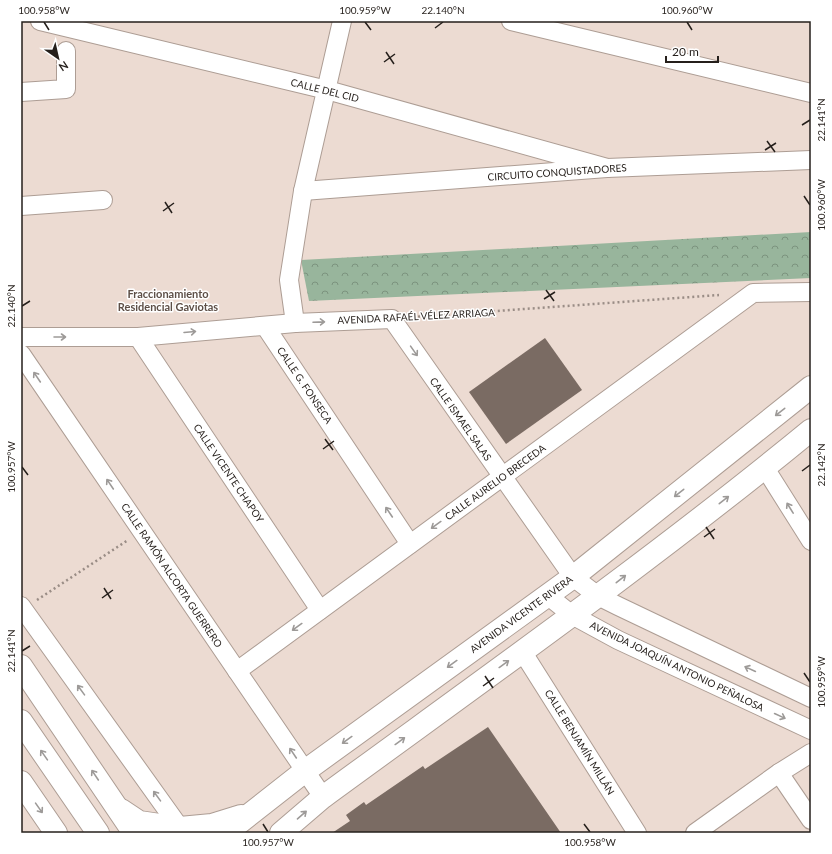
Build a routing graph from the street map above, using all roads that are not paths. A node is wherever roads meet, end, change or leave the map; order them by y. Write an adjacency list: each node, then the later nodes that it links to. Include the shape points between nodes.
1 (40, 21): 5 (street, CALLE DEL CID)
2 (342, 21): 5 (street)
3 (511, 21): 7 (street)
4 (66, 50): 6 (street, via 66,89)
5 (327, 90): 9 (street, CALLE DEL CID); 10 (street)
6 (21, 92)
7 (811, 93)
8 (811, 160): 9 (street, CIRCUITO CONQUISTADORES)
9 (607, 168): 10 (street, CIRCUITO CONQUISTADORES)
10 (303, 191): 15 (street, via 289,280)
11 (103, 200): 12 (street)
12 (21, 206)
13 (811, 292): 23 (street, CALLE AURELIO BRECEDA, via 753,293)
14 (392, 318): 15 (street, AVENIDA RAFAÉL VÉLEZ ARRIAGA, one-way to 14); 23 (street, CALLE ISMAEL SALAS, one-way to 23)
15 (294, 319): 16 (street, AVENIDA RAFAÉL VÉLEZ ARRIAGA)
16 (265, 326): 18 (street, AVENIDA RAFAÉL VÉLEZ ARRIAGA, one-way to 16); 25 (street, CALLE G. FONSECA, one-way to 16)
17 (21, 336): 18 (street, AVENIDA RAFAÉL VÉLEZ ARRIAGA, one-way to 18)
18 (138, 337): 30 (street, CALLE VICENTE CHAPOY)
19 (21, 354): 36 (street, CALLE RAMÓN ALCORTA GUERRERO, one-way to 19)
20 (811, 388): 26 (main road, AVENIDA VICENTE RIVERA, one-way to 26)
21 (811, 430): 22 (main road)
22 (765, 468): 24 (street, one-way to 22); 28 (main road, one-way to 22)
23 (501, 477): 25 (street, CALLE AURELIO BRECEDA, one-way to 25); 26 (street, CALLE ISMAEL SALAS)
24 (811, 541)
25 (410, 544): 30 (street, CALLE AURELIO BRECEDA)
26 (573, 577): 27 (main road, AVENIDA VICENTE RIVERA); 28 (street)
27 (547, 595): 32 (street, AVENIDA JOAQUÍN ANTONIO PEÑALOSA); 41 (main road, AVENIDA VICENTE RIVERA, one-way to 41)
28 (598, 596): 31 (street); 32 (main road)
29 (22, 607): 48 (street, one-way to 29)
30 (320, 610): 36 (street, CALLE AURELIO BRECEDA, one-way to 36)
31 (632, 613): 33 (street, via 621,616 616,622); 37 (street, one-way to 31)
32 (572, 615): 33 (street, AVENIDA JOAQUÍN ANTONIO PEÑALOSA); 34 (main road)
33 (618, 640): 39 (street, AVENIDA JOAQUÍN ANTONIO PEÑALOSA, one-way to 39)
34 (522, 651): 44 (main road, one-way to 34); 54 (street, CALLE BENJAMÍN MILLÁN)
35 (21, 666): 45 (main road, one-way to 35)
36 (237, 671): 41 (street, CALLE RAMÓN ALCORTA GUERRERO, one-way to 36)
37 (811, 698)
38 (27, 729): 50 (main road, one-way to 38)
39 (811, 730)
40 (811, 753): 42 (street)
41 (305, 770): 44 (street, CALLE RAMÓN ALCORTA GUERRERO); 46 (main road, AVENIDA VICENTE RIVERA)
42 (779, 773): 47 (street); 55 (street)
43 (21, 782): 49 (main road, one-way to 49)
44 (323, 797): 53 (main road, one-way to 44)
45 (117, 807): 48 (main road, via 139,822); 51 (main road)
46 (251, 813): 48 (main road, via 212,826); 52 (main road, AVENIDA VICENTE RIVERA)
47 (811, 820)
48 (180, 828)
49 (56, 833)
50 (98, 833)
51 (134, 833)
52 (226, 833)
53 (281, 833)
54 (637, 833)
55 (695, 833)

